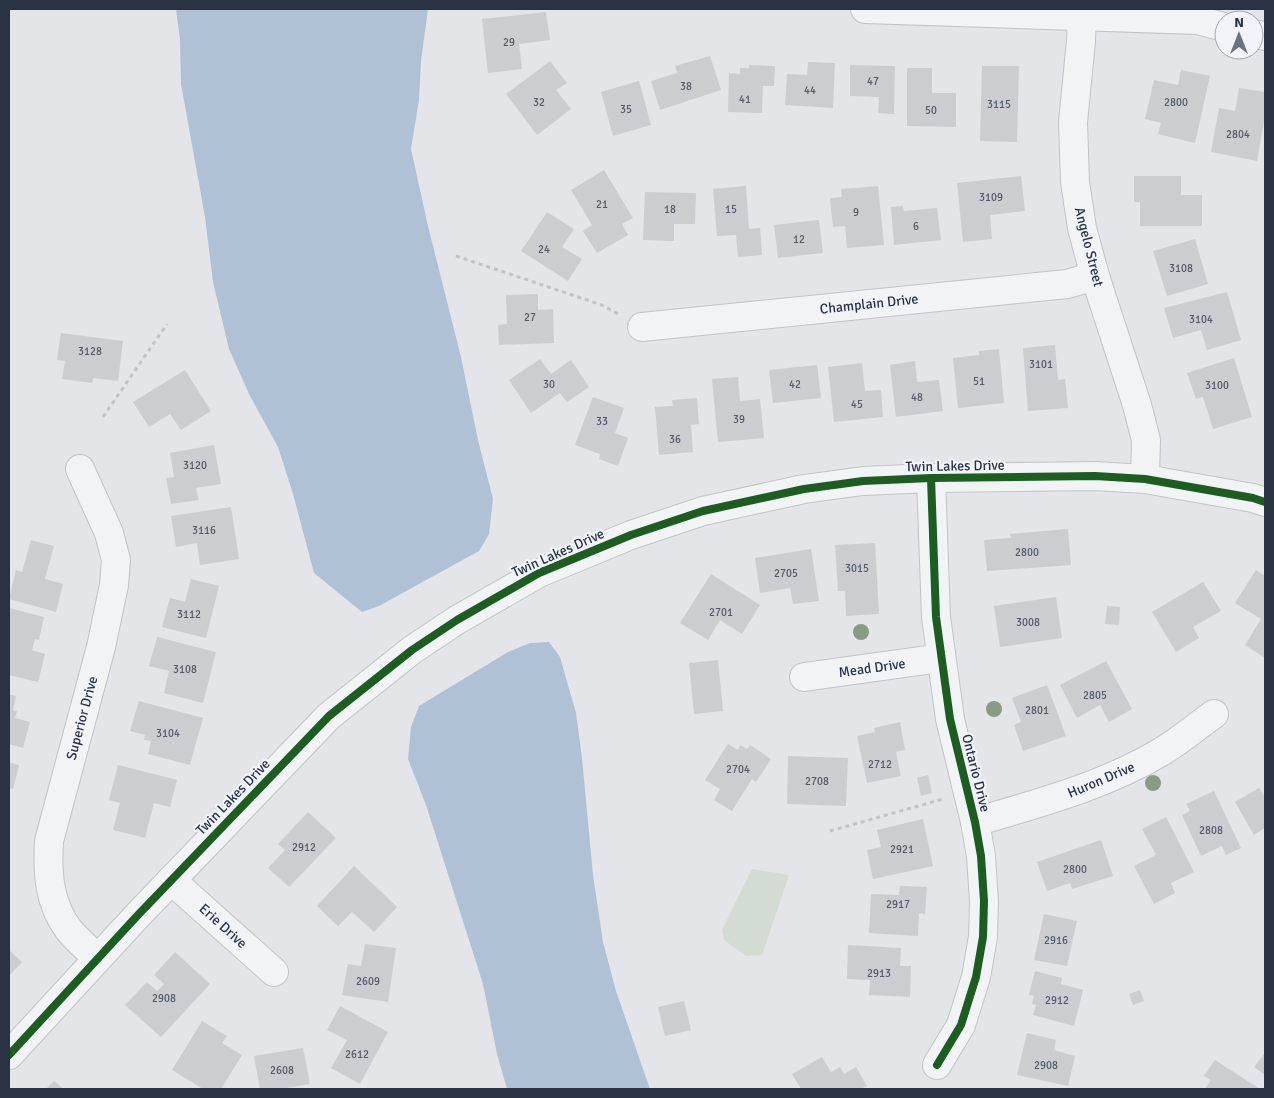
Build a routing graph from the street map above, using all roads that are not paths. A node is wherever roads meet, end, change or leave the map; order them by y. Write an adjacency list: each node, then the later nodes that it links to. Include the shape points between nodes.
1 (865, 9): 2 (street)
2 (1082, 12): 3 (street, via 1197,20); 4 (street, Angelo Street, via 1074,122 1075,182 1082,228)
3 (1214, 24)
4 (1095, 276): 5 (street, Champlain Drive, via 1067,284); 8 (street, Angelo Street, via 1146,440)
5 (642, 327)
6 (80, 469): 15 (street, Superior Drive, via 109,533 116,560 114,584 101,647 49,841 47,863 50,887 58,910 70,930)
7 (931, 478): 8 (street, Twin Lakes Drive, via 1095,476); 10 (street, Ontario Drive, via 936,617); 14 (street, Twin Lakes Drive, via 863,481 804,489 703,511 631,535 518,584 412,650 329,716)
8 (1145, 479): 9 (street, Twin Lakes Drive)
9 (1265, 502)
10 (941, 658): 11 (street, Mead Drive); 13 (street, Ontario Drive, via 950,719)
11 (804, 677)
12 (1214, 714): 13 (street, Huron Drive, via 1163,751 1118,774 1068,795)
13 (976, 822): 18 (street, Ontario Drive, via 984,901 976,977 961,1024)
14 (171, 880): 15 (street, Twin Lakes Drive); 16 (street, Erie Drive)
15 (97, 958): 17 (street, Twin Lakes Drive)
16 (274, 972)
17 (9, 1055)
18 (937, 1065)

